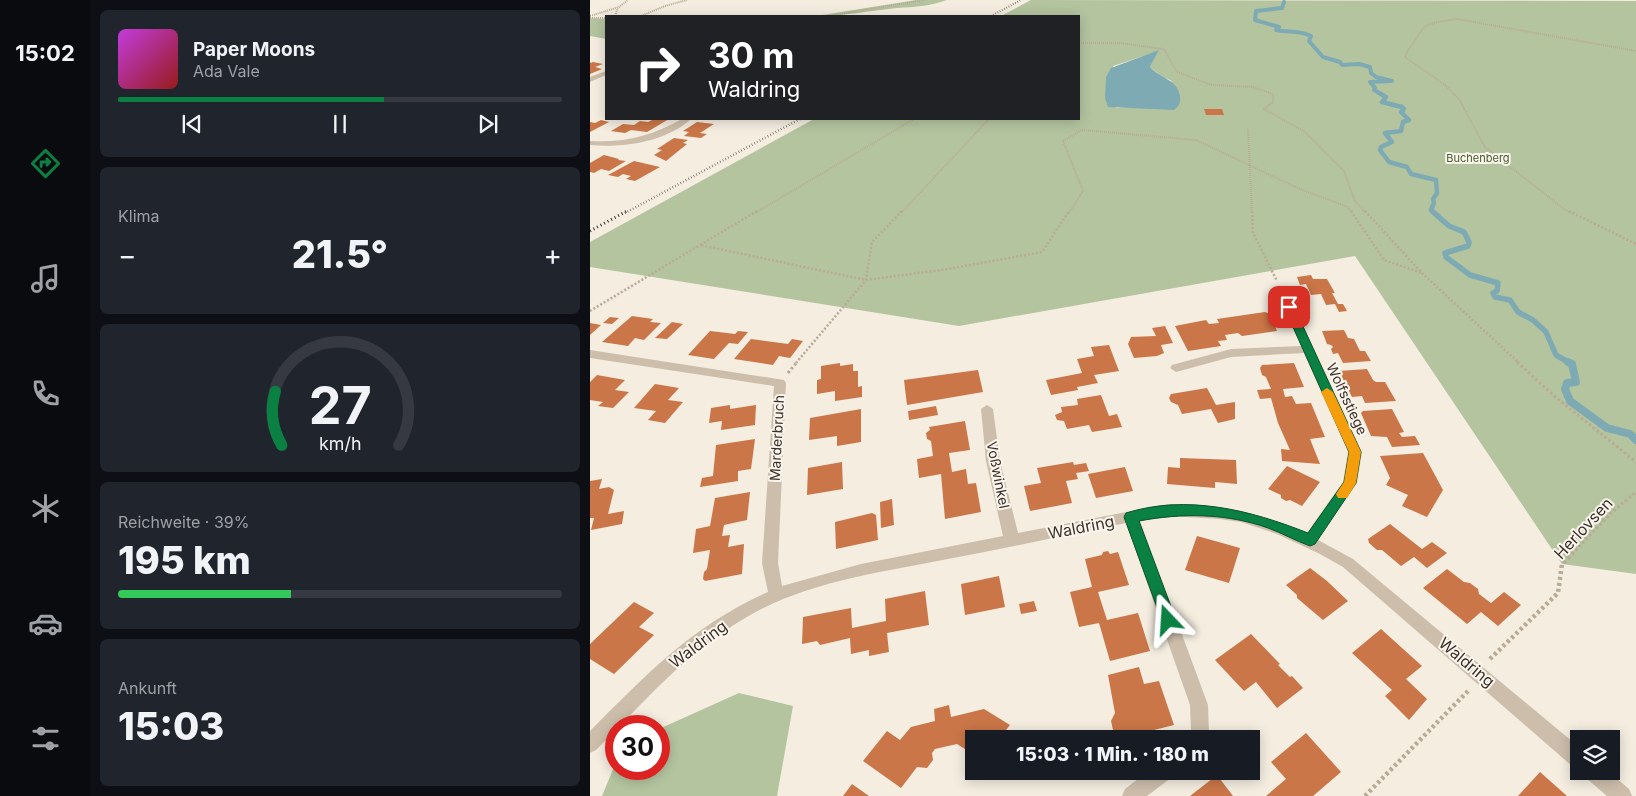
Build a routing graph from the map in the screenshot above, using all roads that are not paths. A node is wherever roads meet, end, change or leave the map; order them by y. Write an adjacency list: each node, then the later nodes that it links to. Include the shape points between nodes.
1 (605, 73): 2 (street)
2 (590, 80)
3 (685, 120): 4 (street, via 642,141 606,145)
4 (590, 143)
5 (1282, 292): 6 (street, Wolfsstiege)
6 (1307, 349): 8 (street, via 1231,353); 12 (street, Wolfsstiege, via 1355,452 1350,483)
7 (590, 354): 13 (street, Marderbruch, via 780,383 770,563)
8 (1176, 368)
9 (987, 409): 11 (street, Voßwinkel, via 993,461)
10 (1131, 517): 11 (street, Waldring); 12 (street, Waldring, via 1168,510 1231,513 1270,523); 14 (street, via 1199,705)
11 (1012, 540): 13 (street, Waldring, via 828,577)
12 (1310, 540): 16 (street, Waldring, via 1348,563)
13 (776, 595): 15 (street, Waldring, via 714,630 663,671)
14 (1200, 730)
15 (590, 744)
16 (1570, 751)
17 (1152, 780): 19 (street)
18 (1604, 780): 20 (street)
19 (1132, 796)
20 (1622, 796)

